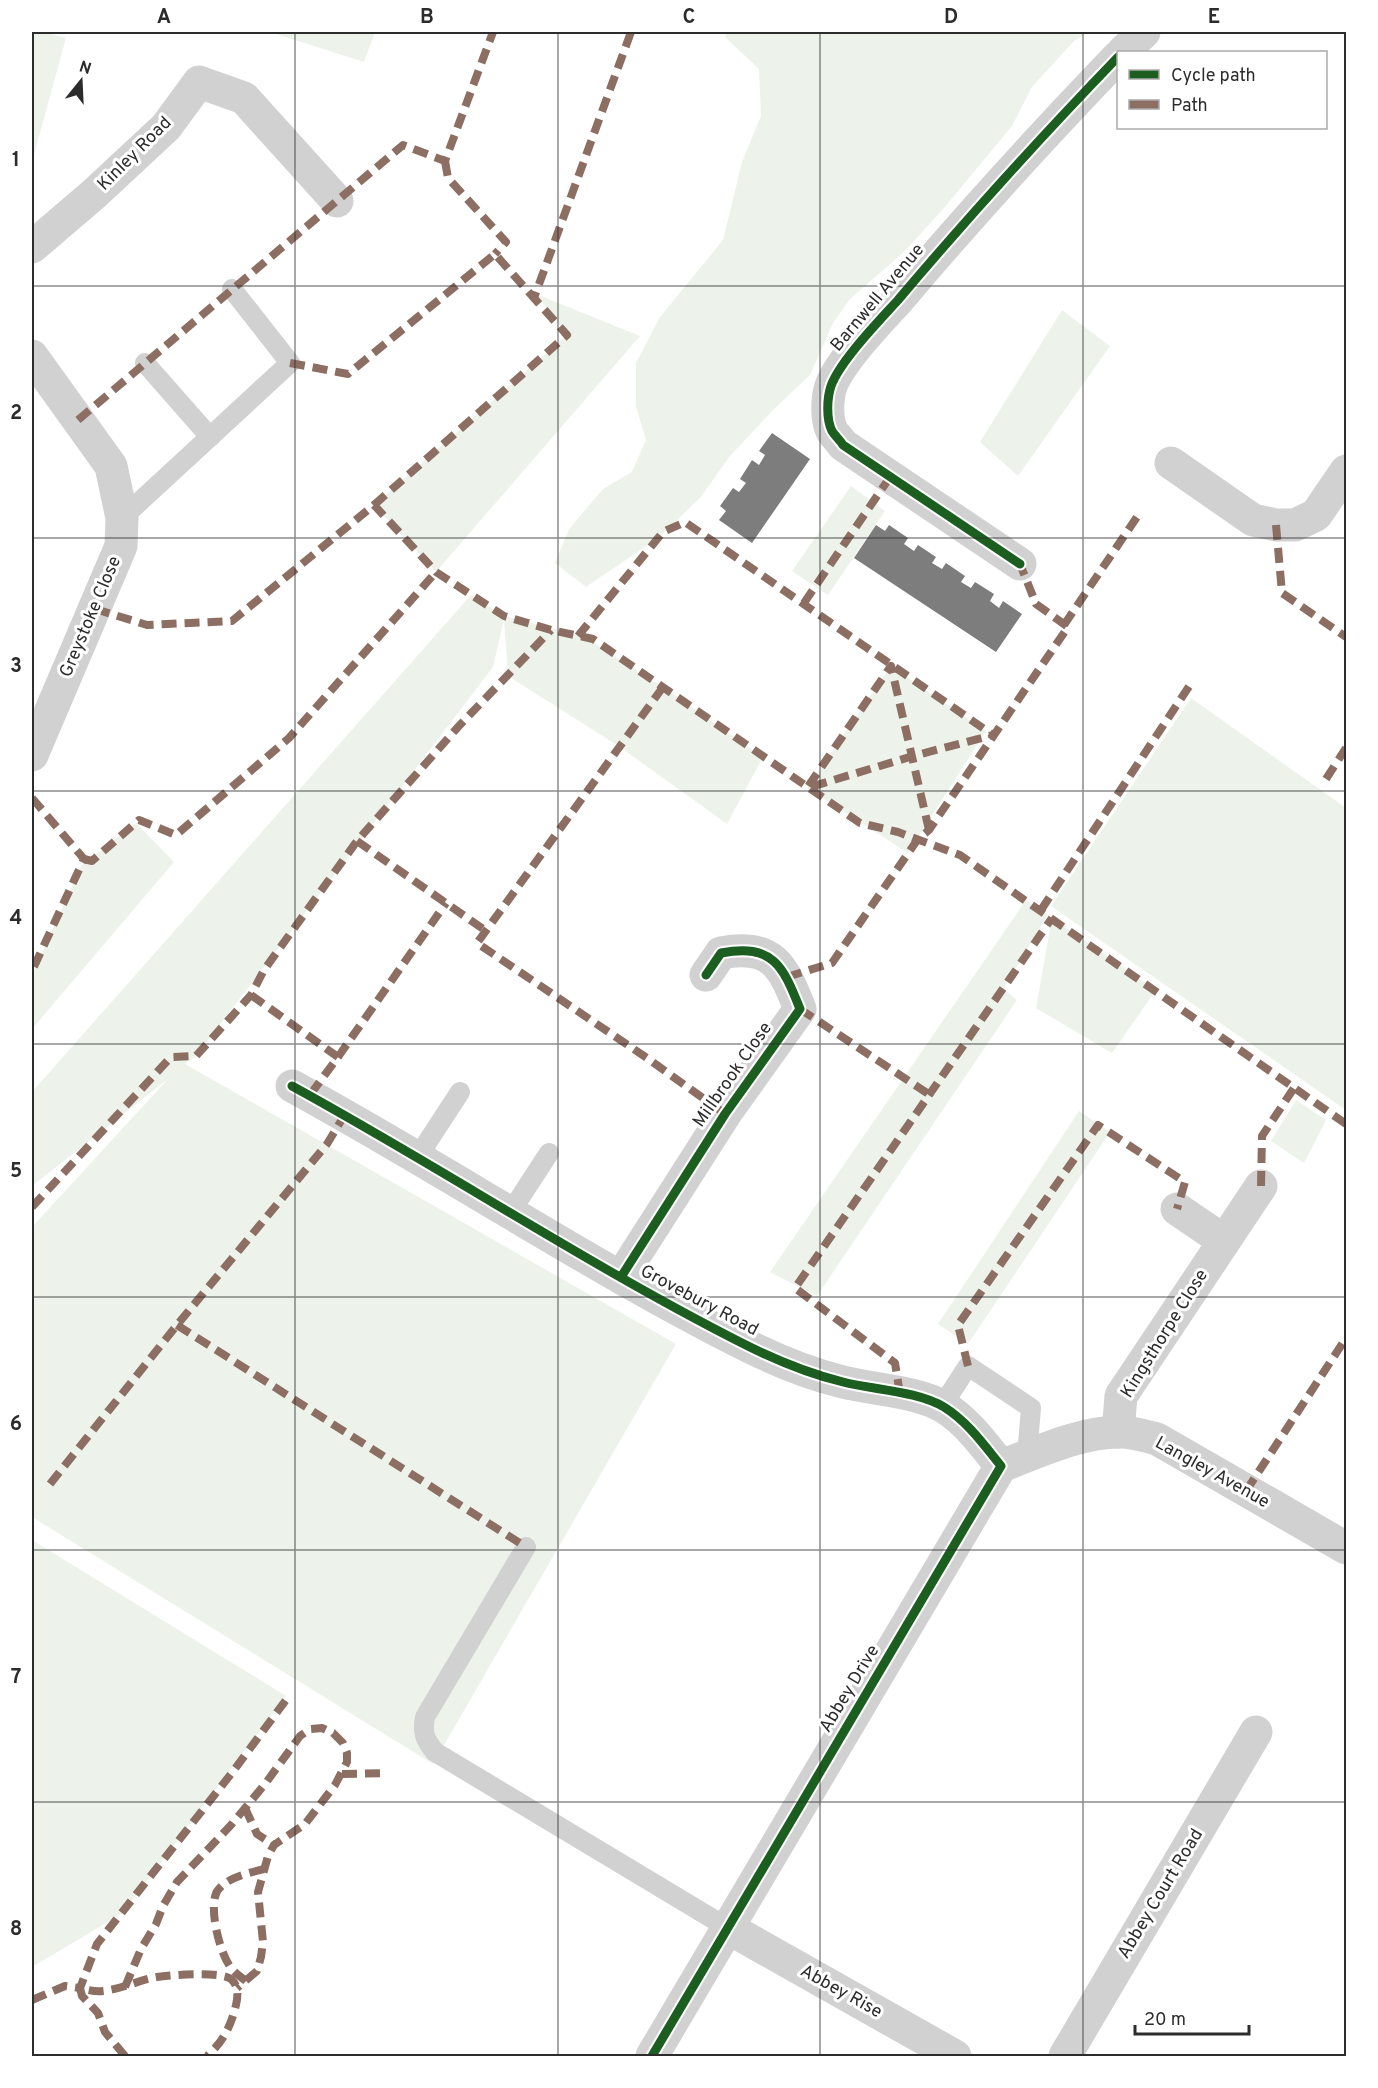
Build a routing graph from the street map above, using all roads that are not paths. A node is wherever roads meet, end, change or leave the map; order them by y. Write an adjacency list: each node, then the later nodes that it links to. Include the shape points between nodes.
1 (1144, 32): 2 (street)
2 (1124, 51)
3 (1117, 59): 13 (street, Barnwell Avenue, via 975,209 842,366 831,386 831,429 843,445)
4 (337, 201): 5 (street, Kinley Road, via 244,98 199,82 166,127)
5 (32, 247)
6 (232, 289): 9 (lane, via 290,363)
7 (32, 356): 12 (street, Greystoke Close, via 111,466)
8 (145, 363): 9 (lane)
9 (210, 437): 12 (lane)
10 (1171, 463): 11 (street, via 1253,520 1276,525 1295,525 1316,515)
11 (1347, 471)
12 (122, 518): 14 (street, Greystoke Close, via 120,546)
13 (1020, 564)
14 (32, 755)
15 (706, 975): 24 (street, Millbrook Close, via 721,953 743,949 769,957 788,977 800,1009 725,1114)
16 (292, 1086): 19 (street, Grovebury Road)
17 (460, 1092): 19 (lane)
18 (549, 1153): 22 (lane)
19 (417, 1158): 22 (street, Grovebury Road)
20 (1261, 1186): 23 (street, Kingsthorpe Close)
21 (1178, 1209): 23 (street)
22 (510, 1213): 24 (street, Grovebury Road)
23 (1224, 1241): 26 (street, Kingsthorpe Close, via 1122,1396)
24 (621, 1277): 25 (street, Grovebury Road, via 779,1361 843,1382)
25 (942, 1406): 27 (street, Grovebury Road); 27 (lane, via 969,1366 1031,1407)
26 (1118, 1432): 27 (street, Langley Avenue, via 1090,1436); 29 (street, Langley Avenue, via 1138,1433 1157,1440)
27 (1014, 1461): 31 (street, Abbey Drive)
28 (526, 1547): 31 (lane, via 425,1717 425,1740 435,1752)
29 (1347, 1548)
30 (1256, 1732): 34 (street, Abbey Court Road)
31 (728, 1928): 32 (street, Abbey Drive); 33 (street, Abbey Rise)
32 (652, 2056)
33 (955, 2056)
34 (1065, 2056)

